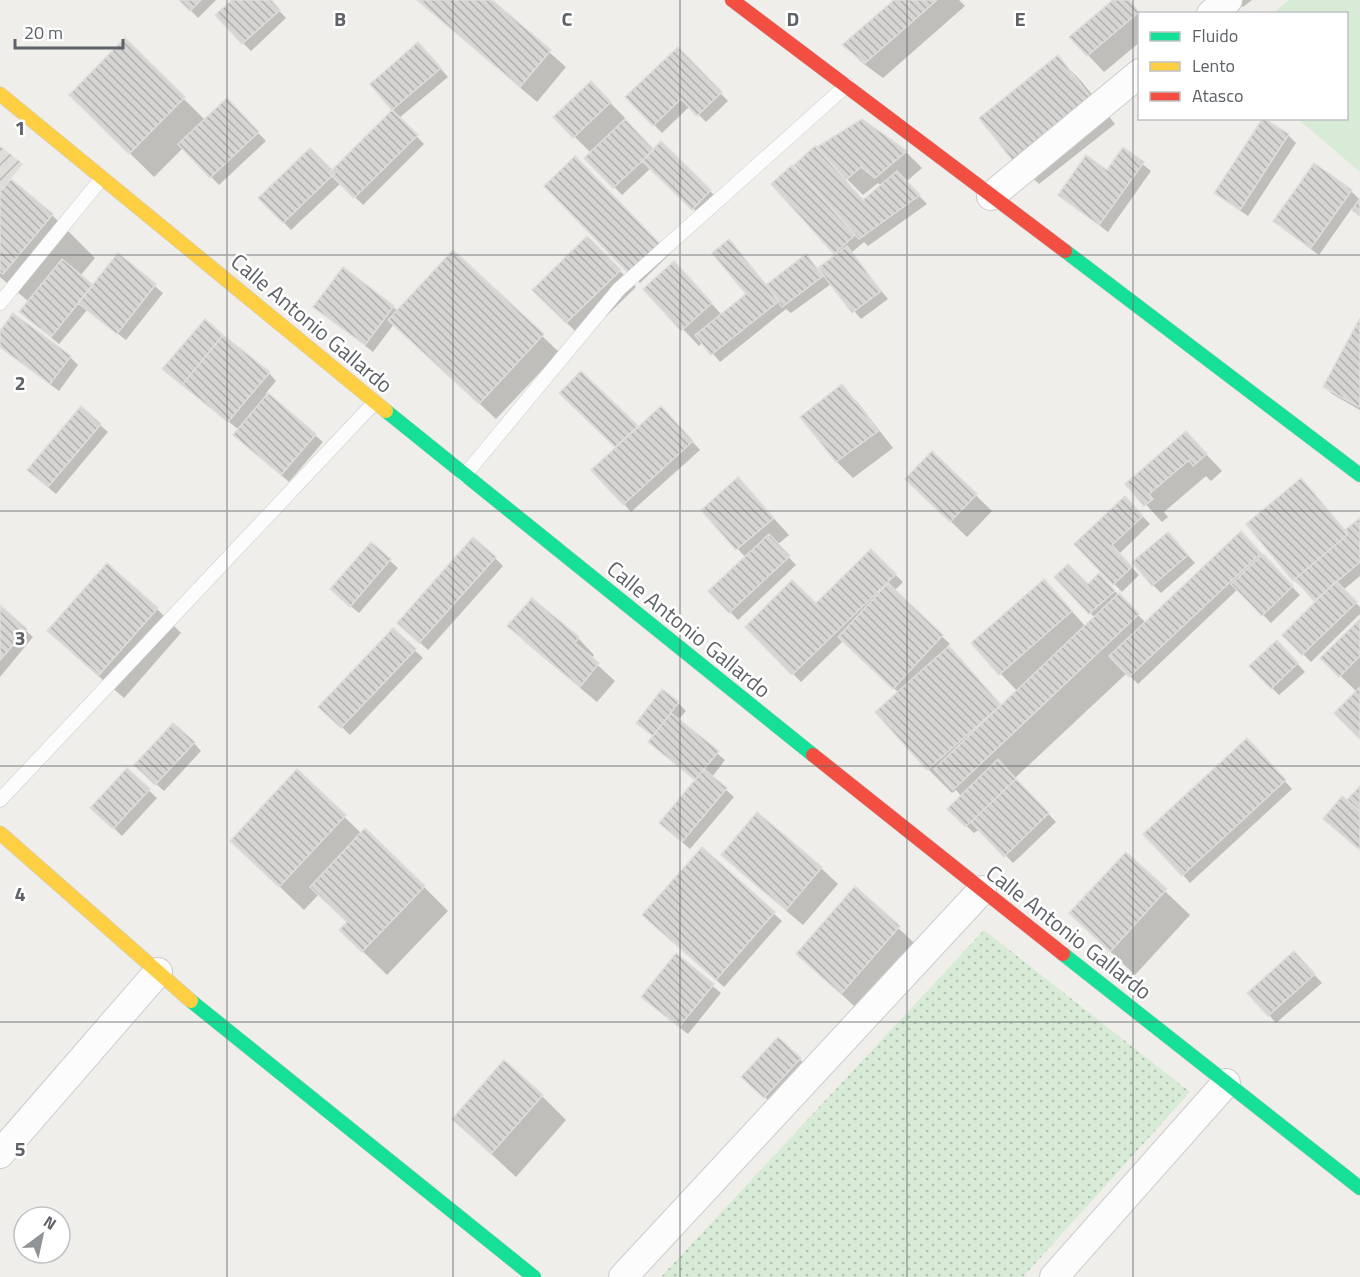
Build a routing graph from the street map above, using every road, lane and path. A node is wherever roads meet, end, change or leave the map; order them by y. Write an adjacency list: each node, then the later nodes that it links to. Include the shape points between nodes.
1 (732, 0): 5 (main road)
2 (1228, 0): 3 (street)
3 (1213, 12)
4 (1138, 75): 8 (street)
5 (847, 85): 8 (main road); 12 (lane, via 619,289)
6 (0, 94): 7 (main road, Calle Antonio Gallardo)
7 (102, 178): 9 (lane); 10 (main road, Calle Antonio Gallardo)
8 (991, 196): 11 (main road)
9 (0, 303)
10 (375, 402): 12 (main road, Calle Antonio Gallardo); 13 (lane)
11 (1360, 475)
12 (464, 476): 15 (main road, Calle Antonio Gallardo)
13 (0, 800)
14 (0, 833): 16 (main road)
15 (982, 890): 17 (main road, Calle Antonio Gallardo); 21 (street)
16 (158, 972): 18 (street); 20 (main road)
17 (1226, 1083): 19 (main road, Calle Antonio Gallardo); 22 (street)
18 (0, 1154)
19 (1360, 1188)
20 (534, 1277)
21 (623, 1277)
22 (1054, 1277)

